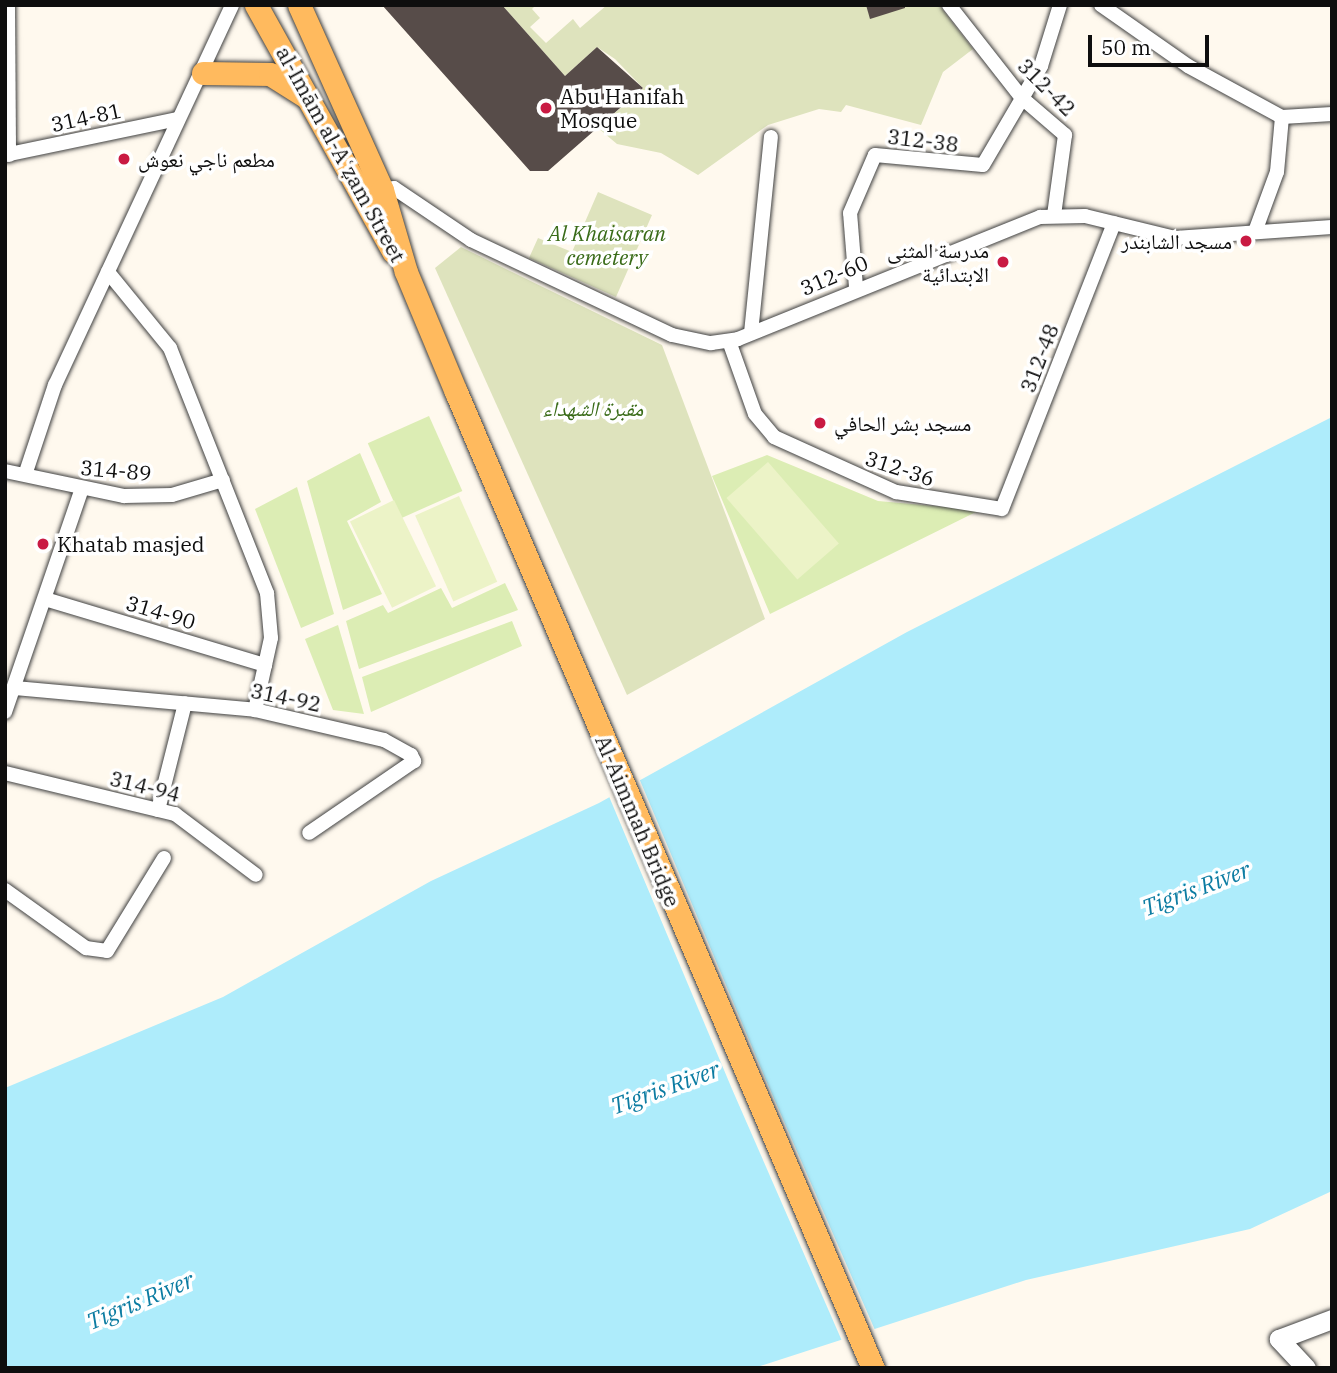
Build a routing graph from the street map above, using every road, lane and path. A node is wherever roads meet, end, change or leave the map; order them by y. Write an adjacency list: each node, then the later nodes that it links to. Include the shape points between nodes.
1 (8, 5): 15 (street)
2 (232, 5): 8 (street)
3 (256, 5): 10 (main road, al-Imām al-Aʿẓam Street)
4 (299, 5): 16 (main road, al-Imām al-Aʿẓam Street)
5 (949, 5): 9 (street, 312-42)
6 (1060, 5): 9 (street, via 1041,66)
7 (1101, 5): 12 (street, via 1188,66)
8 (203, 73): 10 (main road, via 270,74); 13 (street)
9 (1022, 98): 17 (street, 312-42, via 1065,135); 23 (street, 312-38, via 983,165 875,155 850,213)
10 (316, 104): 22 (main road, al-Imām al-Aʿẓam Street, via 363,202)
11 (1332, 114): 12 (street)
12 (1282, 117): 20 (street, via 1277,172)
13 (177, 118): 15 (street, 314-81); 21 (street)
14 (771, 136): 24 (street)
15 (7, 155)
16 (382, 190): 22 (main road, al-Imām al-Aʿẓam Street); 25 (street, 312-60, via 394,188 471,240 672,335)
17 (1054, 215): 18 (street, 312-60); 23 (street, 312-60, via 1012,225)
18 (1114, 223): 20 (street, 312-60, via 1175,238); 30 (street, 312-48)
19 (1332, 227): 20 (street, 312-60)
20 (1256, 229)
21 (108, 272): 27 (street, via 55,384); 28 (street, via 170,348)
22 (407, 273): 44 (main road, Al-Aimmah Bridge)
23 (856, 288): 24 (street, 312-60)
24 (751, 333): 25 (street, 312-60)
25 (729, 341): 30 (street, 312-36, via 755,414 774,437 884,488)
26 (5, 471): 27 (street, 314-89)
27 (26, 472): 29 (street, 314-89)
28 (223, 480): 29 (street, 314-89, via 172,495); 32 (street, via 267,593 271,638)
29 (81, 491): 31 (street)
30 (1002, 509)
31 (45, 599): 32 (street, 314-90); 33 (street)
32 (265, 665): 35 (street)
33 (15, 688): 34 (street, 314-92); 36 (street)
34 (185, 703): 35 (street, 314-92); 38 (street)
35 (255, 710): 39 (street, 314-92, via 384,740 414,761)
36 (5, 712)
37 (5, 773): 38 (street, 314-94)
38 (158, 810): 41 (street, 314-94, via 186,818)
39 (309, 834)
40 (164, 858): 42 (street, via 107,951 86,948)
41 (256, 875)
42 (5, 890)
43 (1332, 1319): 45 (street, via 1279,1339)
44 (873, 1368)
45 (1306, 1368)

